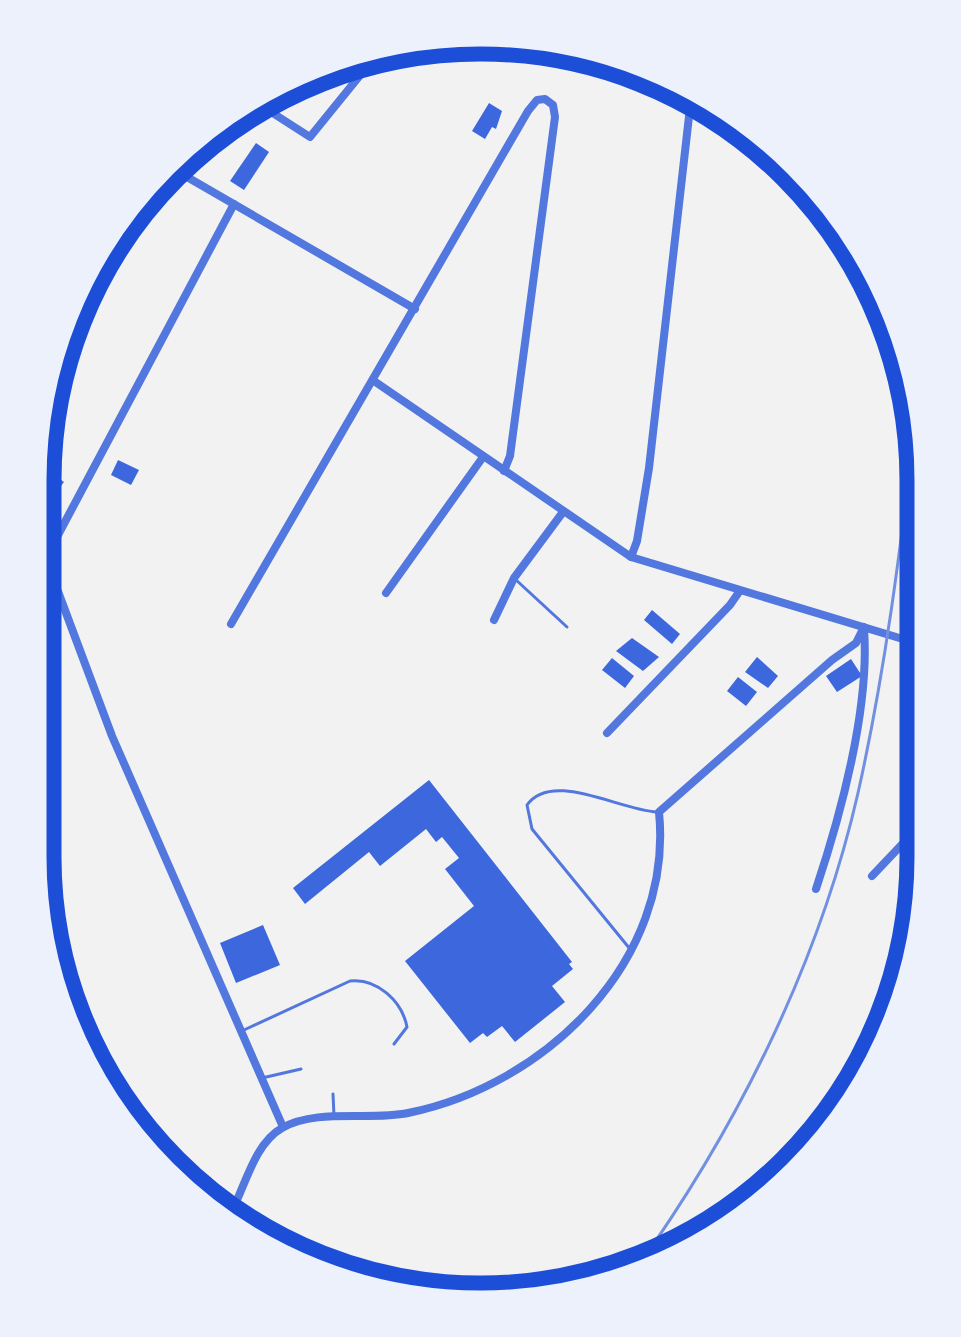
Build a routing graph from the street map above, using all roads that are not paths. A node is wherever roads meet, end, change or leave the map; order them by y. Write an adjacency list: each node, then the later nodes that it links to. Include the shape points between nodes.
1 (364, 71): 3 (street, via 310,137)
2 (690, 109): 12 (street, via 649,468)
3 (268, 110)
4 (183, 175): 5 (street)
5 (234, 204): 6 (street); 11 (street)
6 (415, 309): 7 (street); 9 (street, via 528,111 545,99 555,117)
7 (374, 382): 8 (street); 18 (street)
8 (483, 457): 9 (street); 16 (street)
9 (505, 471): 10 (street)
10 (563, 512): 12 (street); 14 (street)
11 (54, 539)
12 (631, 556): 15 (street)
13 (54, 578): 28 (street)
14 (514, 578): 17 (street); 19 (lane)
15 (739, 592): 20 (street); 22 (street)
16 (386, 593)
17 (494, 620)
18 (231, 624)
19 (567, 627)
20 (864, 628): 21 (street); 23 (street); 26 (street, via 867,668)
21 (907, 640)
22 (607, 734)
23 (659, 812): 27 (street, via 655,878); 27 (lane, via 552,788 527,805 532,829)
24 (906, 840): 25 (street)
25 (872, 876)
26 (816, 889)
27 (632, 952): 33 (street, via 592,1010 508,1074 422,1109)
28 (239, 1033): 29 (lane, via 361,980 403,1012 407,1027); 31 (street)
29 (394, 1044)
30 (301, 1069): 31 (lane)
31 (260, 1078): 34 (street)
32 (333, 1094): 33 (lane)
33 (334, 1119): 34 (street)
34 (284, 1126): 35 (street, via 266,1141)
35 (236, 1206)

